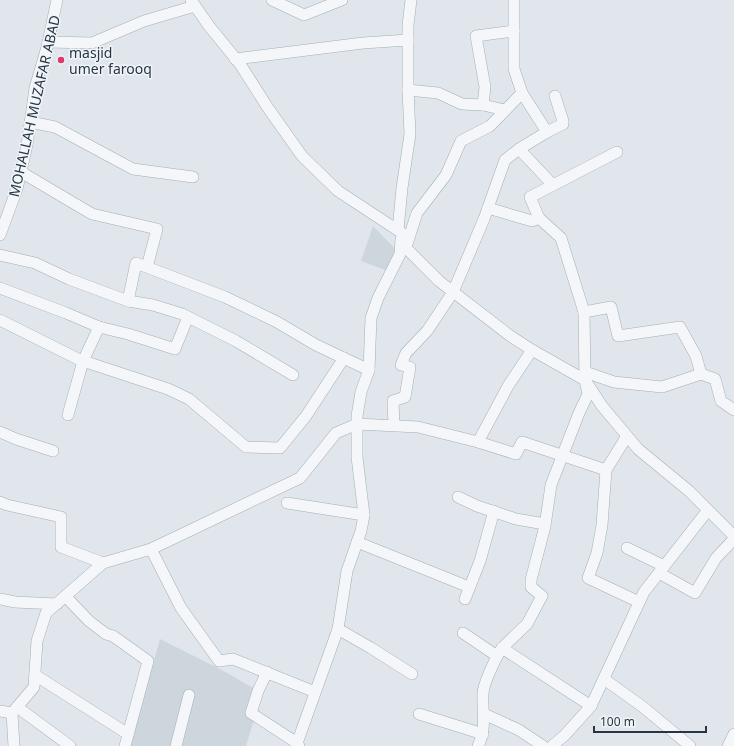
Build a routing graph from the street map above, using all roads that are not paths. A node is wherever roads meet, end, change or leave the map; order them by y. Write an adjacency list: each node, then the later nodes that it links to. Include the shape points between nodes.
1 (57, 0): 9 (street, MOHALLAH MUZAFAR ABAD)
2 (272, 0): 3 (street, via 304,15)
3 (342, 0)
4 (411, 0): 8 (street)
5 (514, 0): 7 (street)
6 (193, 3): 9 (street, via 92,43); 10 (street)
7 (514, 31): 12 (street, via 514,69); 14 (street, via 476,36 485,87)
8 (408, 40): 10 (street); 11 (street)
9 (48, 42): 16 (street, MOHALLAH MUZAFAR ABAD)
10 (235, 59): 25 (street, via 302,156 338,191)
11 (408, 90): 14 (street, via 438,93 462,104); 25 (street, via 410,134 402,188)
12 (522, 93): 15 (street); 17 (street)
13 (555, 96): 17 (street, via 563,124)
14 (483, 105): 15 (street)
15 (506, 110): 27 (street, via 490,126 461,142 446,175 417,213)
16 (30, 122): 20 (street, MOHALLAH MUZAFAR ABAD); 21 (street, via 55,127 133,169)
17 (547, 132): 18 (street)
18 (519, 149): 22 (street); 23 (street, via 504,160)
19 (617, 152): 22 (street)
20 (21, 172): 26 (street, MOHALLAH MUZAFAR ABAD, via 18,189); 29 (street, via 92,214 157,229)
21 (193, 177)
22 (553, 185): 24 (street, via 530,197)
23 (488, 208): 24 (street, via 532,221); 31 (street)
24 (539, 218): 33 (street, via 561,238)
25 (400, 231): 27 (street); 40 (street, via 400,254 371,318)
26 (0, 235)
27 (406, 248): 31 (street)
28 (0, 255): 32 (street, via 35,263)
29 (147, 267): 32 (street, via 136,263); 38 (street, via 226,297)
30 (0, 288): 36 (street)
31 (453, 292): 37 (street); 47 (street, via 427,331 406,353 401,365 410,367 405,398 393,402)
32 (128, 301): 34 (street, via 153,305)
33 (584, 312): 41 (street, via 611,307 618,336 680,326 696,356); 43 (street)
34 (188, 318): 36 (street, via 175,349); 42 (street, via 236,341)
35 (0, 320): 39 (street)
36 (99, 328): 39 (street)
37 (532, 350): 43 (street); 50 (street, via 508,386)
38 (344, 358): 39 (street, via 306,416 280,448 246,447 189,398); 40 (street)
39 (83, 361): 45 (street)
40 (369, 370): 46 (street, via 361,392)
41 (701, 374): 43 (street, via 662,387); 44 (street, via 715,379 721,401)
42 (293, 375)
43 (585, 376): 49 (street, via 602,406); 52 (street, via 588,394)
44 (734, 410)
45 (68, 415)
46 (358, 424): 47 (street); 59 (street, via 357,457); 64 (street, via 336,433 300,478)
47 (394, 426): 50 (street, via 418,427)
48 (0, 432): 51 (street)
49 (627, 436): 53 (street); 57 (street, via 638,449)
50 (478, 442): 52 (street, via 516,454 522,442)
51 (53, 451)
52 (563, 455): 53 (street); 60 (street, via 551,485)
53 (606, 470): 71 (street, via 602,525 597,553 588,578)
54 (458, 497): 58 (street)
55 (0, 502): 65 (street, via 60,517 61,547)
56 (287, 503): 59 (street)
57 (708, 510): 61 (street); 66 (street)
58 (494, 511): 60 (street, via 516,519); 67 (street)
59 (364, 515): 62 (street)
60 (545, 524): 74 (street, via 531,580 531,587 542,596 527,624)
61 (734, 537): 66 (street, via 716,558 695,593)
62 (357, 542): 67 (street); 72 (street, via 347,571)
63 (627, 548): 66 (street)
64 (151, 549): 65 (street); 75 (street, via 181,608 219,661 233,658)
65 (103, 563): 70 (street)
66 (662, 569): 71 (street)
67 (470, 587): 69 (street)
68 (0, 599): 70 (street, via 15,602)
69 (465, 599)
70 (61, 600): 77 (street, via 46,613 37,641); 86 (street, via 106,634 114,636 148,661)
71 (639, 602): 78 (street)
72 (338, 629): 76 (street); 79 (street)
73 (463, 633): 74 (street)
74 (499, 652): 81 (street); 85 (street, via 483,692)
75 (267, 672): 79 (street); 89 (street, via 251,713)
76 (412, 674)
77 (35, 675): 82 (street, via 34,687); 86 (street)
78 (604, 679): 81 (street); 97 (street)
79 (314, 692): 89 (street)
80 (189, 695): 93 (street)
81 (591, 706): 96 (street)
82 (15, 710): 83 (street); 90 (street); 91 (street)
83 (0, 711)
84 (419, 714): 87 (street)
85 (484, 714): 87 (street); 95 (street, via 519,730)
86 (128, 734): 92 (street)
87 (483, 734): 94 (street)
88 (734, 734): 98 (street)
89 (297, 745)
90 (14, 746)
91 (70, 746)
92 (125, 746)
93 (176, 746)
94 (478, 746)
95 (543, 746)
96 (552, 746)
97 (690, 746)
98 (728, 746)

